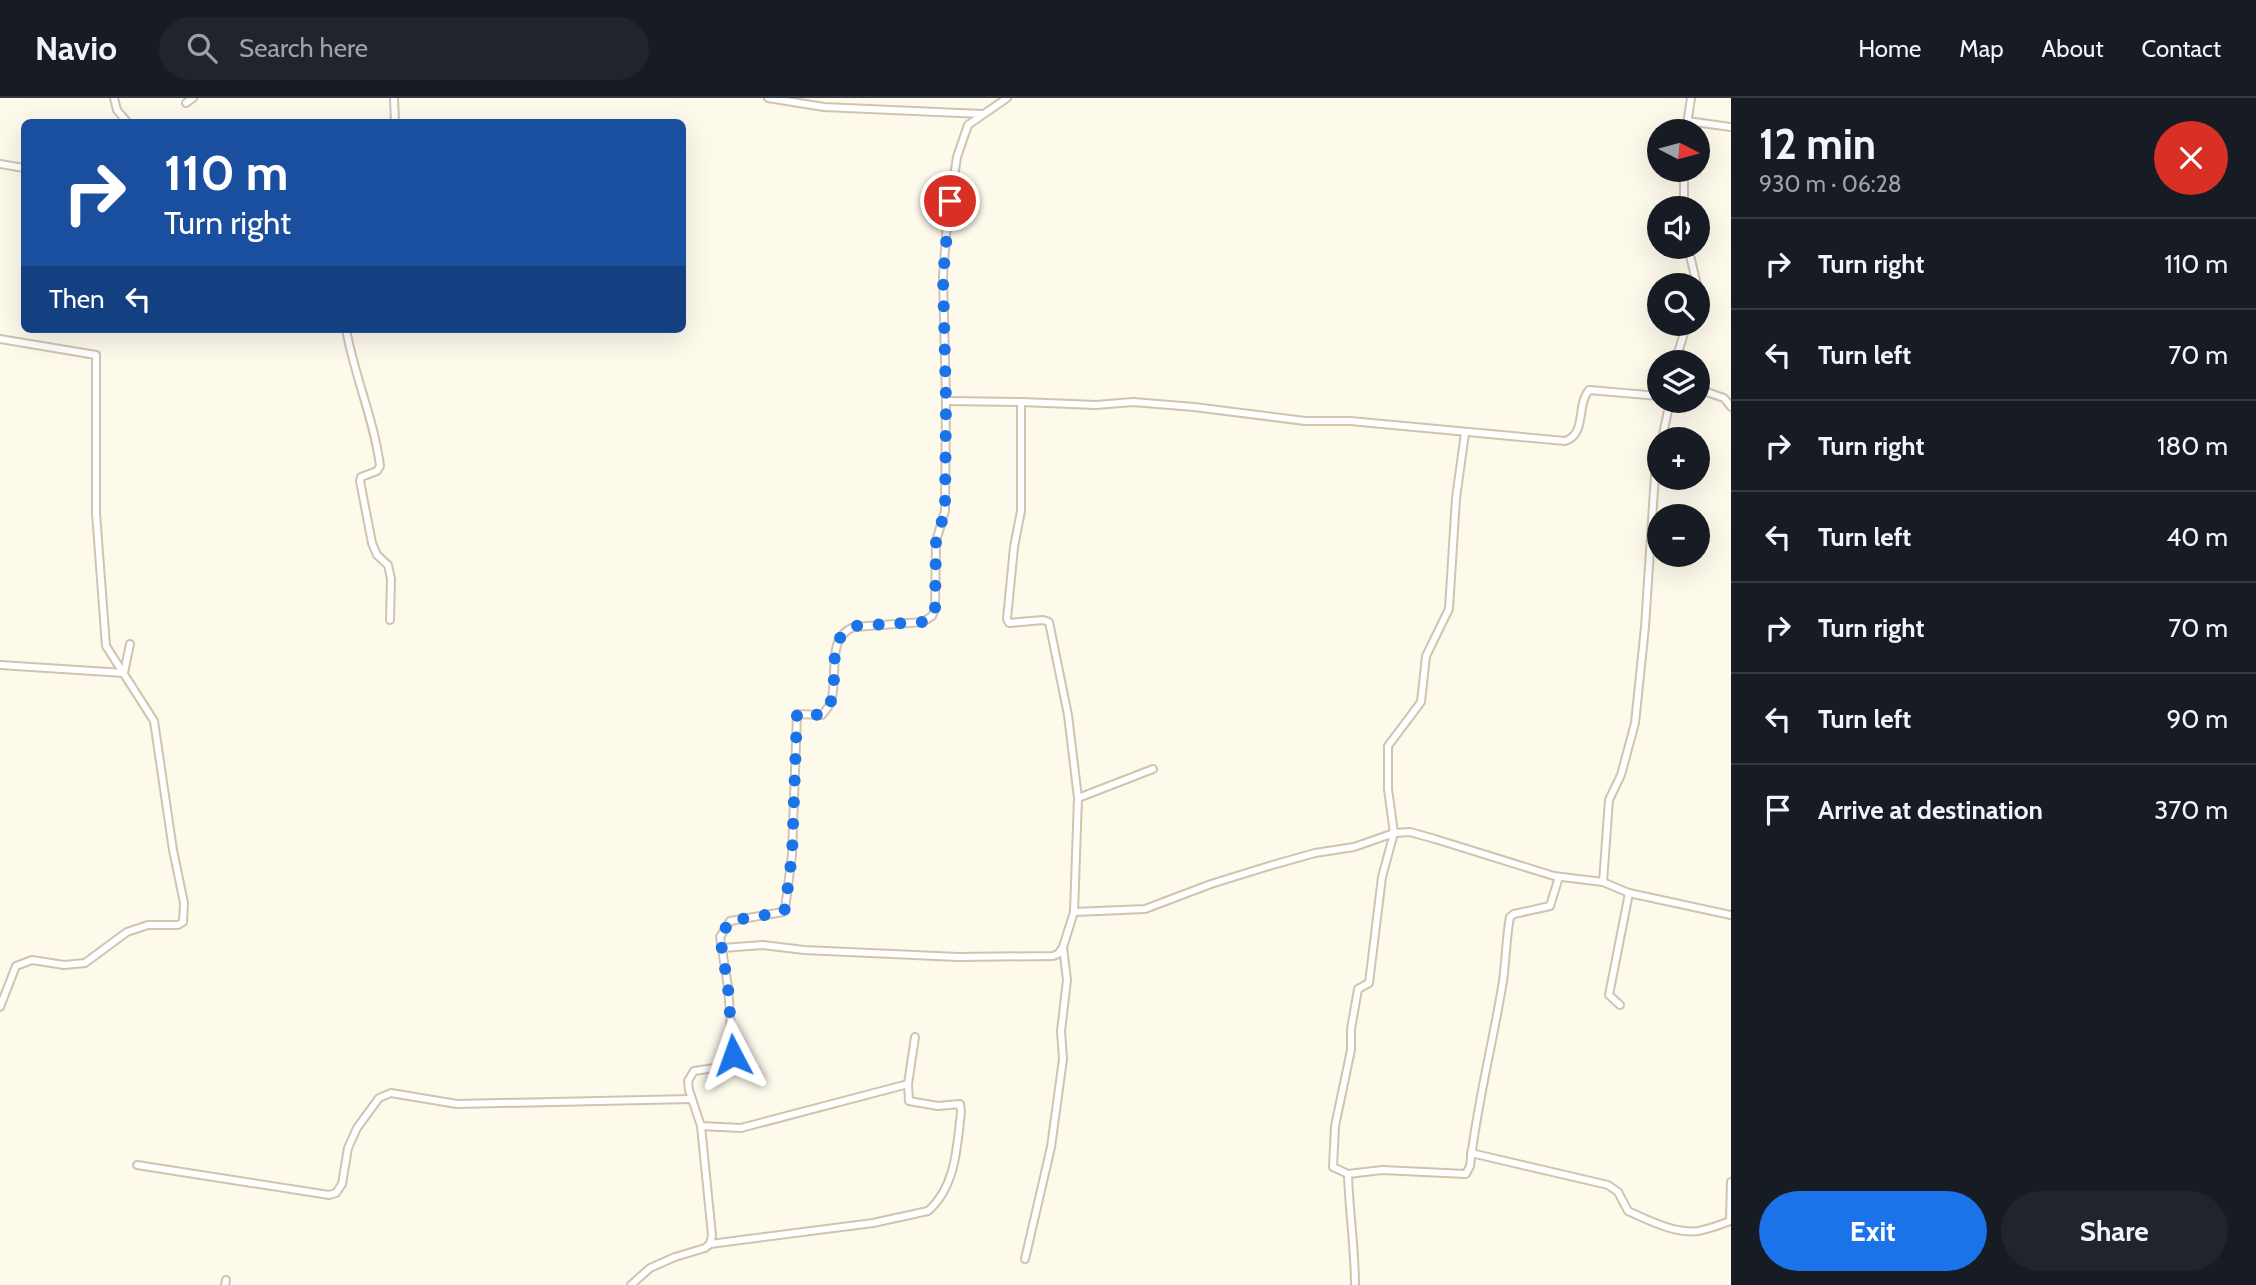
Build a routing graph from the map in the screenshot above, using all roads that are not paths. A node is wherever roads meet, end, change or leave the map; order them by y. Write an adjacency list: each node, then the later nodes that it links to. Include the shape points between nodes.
1 (114, 98): 9 (street)
2 (192, 98): 7 (street)
3 (394, 98): 10 (street)
4 (768, 98): 8 (street, via 824,107)
5 (1007, 98): 8 (street)
6 (1691, 98): 11 (street)
7 (186, 103)
8 (982, 114): 20 (street, via 968,125 957,157 947,223 943,277)
9 (124, 119)
10 (395, 119)
11 (1687, 119)
12 (1710, 124): 13 (street)
13 (1731, 127)
14 (0, 164): 15 (street)
15 (21, 168)
16 (347, 333): 25 (street, via 377,444 380,466 360,481 372,543 388,565)
17 (0, 339): 28 (street, via 96,355 96,513 106,646)
18 (1710, 394): 22 (street, via 1724,398)
19 (1647, 395): 23 (street, via 1589,390 1578,431 1564,441)
20 (946, 401): 21 (street); 38 (street, via 945,511 936,541 932,617 923,622 854,626 838,638 831,701 822,715 797,714 792,855 785,909 730,921 720,937)
21 (1021, 402): 23 (street, via 1145,403); 30 (street, via 1021,511 1007,619 1009,623 1044,620 1051,626 1068,715)
22 (1731, 407)
23 (1465, 433): 31 (street, via 1449,609 1426,656 1421,702 1388,746)
24 (1654, 490): 33 (street, via 1635,723 1609,800)
25 (390, 620)
26 (130, 644): 28 (street)
27 (0, 665): 28 (street)
28 (123, 673): 40 (street, via 153,721 184,903 183,922 127,932 85,963 32,960 16,966)
29 (1153, 769): 30 (street)
30 (1077, 798): 35 (street)
31 (1394, 833): 32 (street, via 1410,832); 35 (street, via 1269,866 1145,909); 47 (street, via 1382,877 1369,983 1358,989 1335,1126 1333,1167)
32 (1559, 877): 33 (street); 45 (street, via 1550,906 1510,916)
33 (1603, 883): 34 (street)
34 (1629, 893): 36 (street); 39 (street, via 1609,995)
35 (1074, 912): 37 (street)
36 (1731, 915)
37 (1063, 947): 38 (street, via 1053,956 958,957 763,945); 50 (street, via 1067,980 1063,1059 1051,1147)
38 (722, 948): 43 (street, via 733,1055 728,1066 694,1071 688,1081)
39 (1620, 1005)
40 (0, 1007)
41 (915, 1037): 42 (street)
42 (908, 1084): 44 (street, via 741,1128); 49 (street, via 909,1101 960,1104 949,1182 929,1211 873,1223)
43 (691, 1099): 44 (street); 46 (street, via 457,1104 391,1093 379,1098 357,1128 342,1184 328,1195)
44 (701, 1126): 49 (street)
45 (1471, 1153): 47 (street, via 1466,1174 1420,1170); 48 (street, via 1608,1185 1618,1192 1628,1212 1687,1230 1730,1221)
46 (137, 1165)
47 (1348, 1174): 52 (street)
48 (1731, 1184)
49 (710, 1244): 51 (street, via 650,1268)
50 (1025, 1259)
51 (631, 1285)
52 (1355, 1285)

